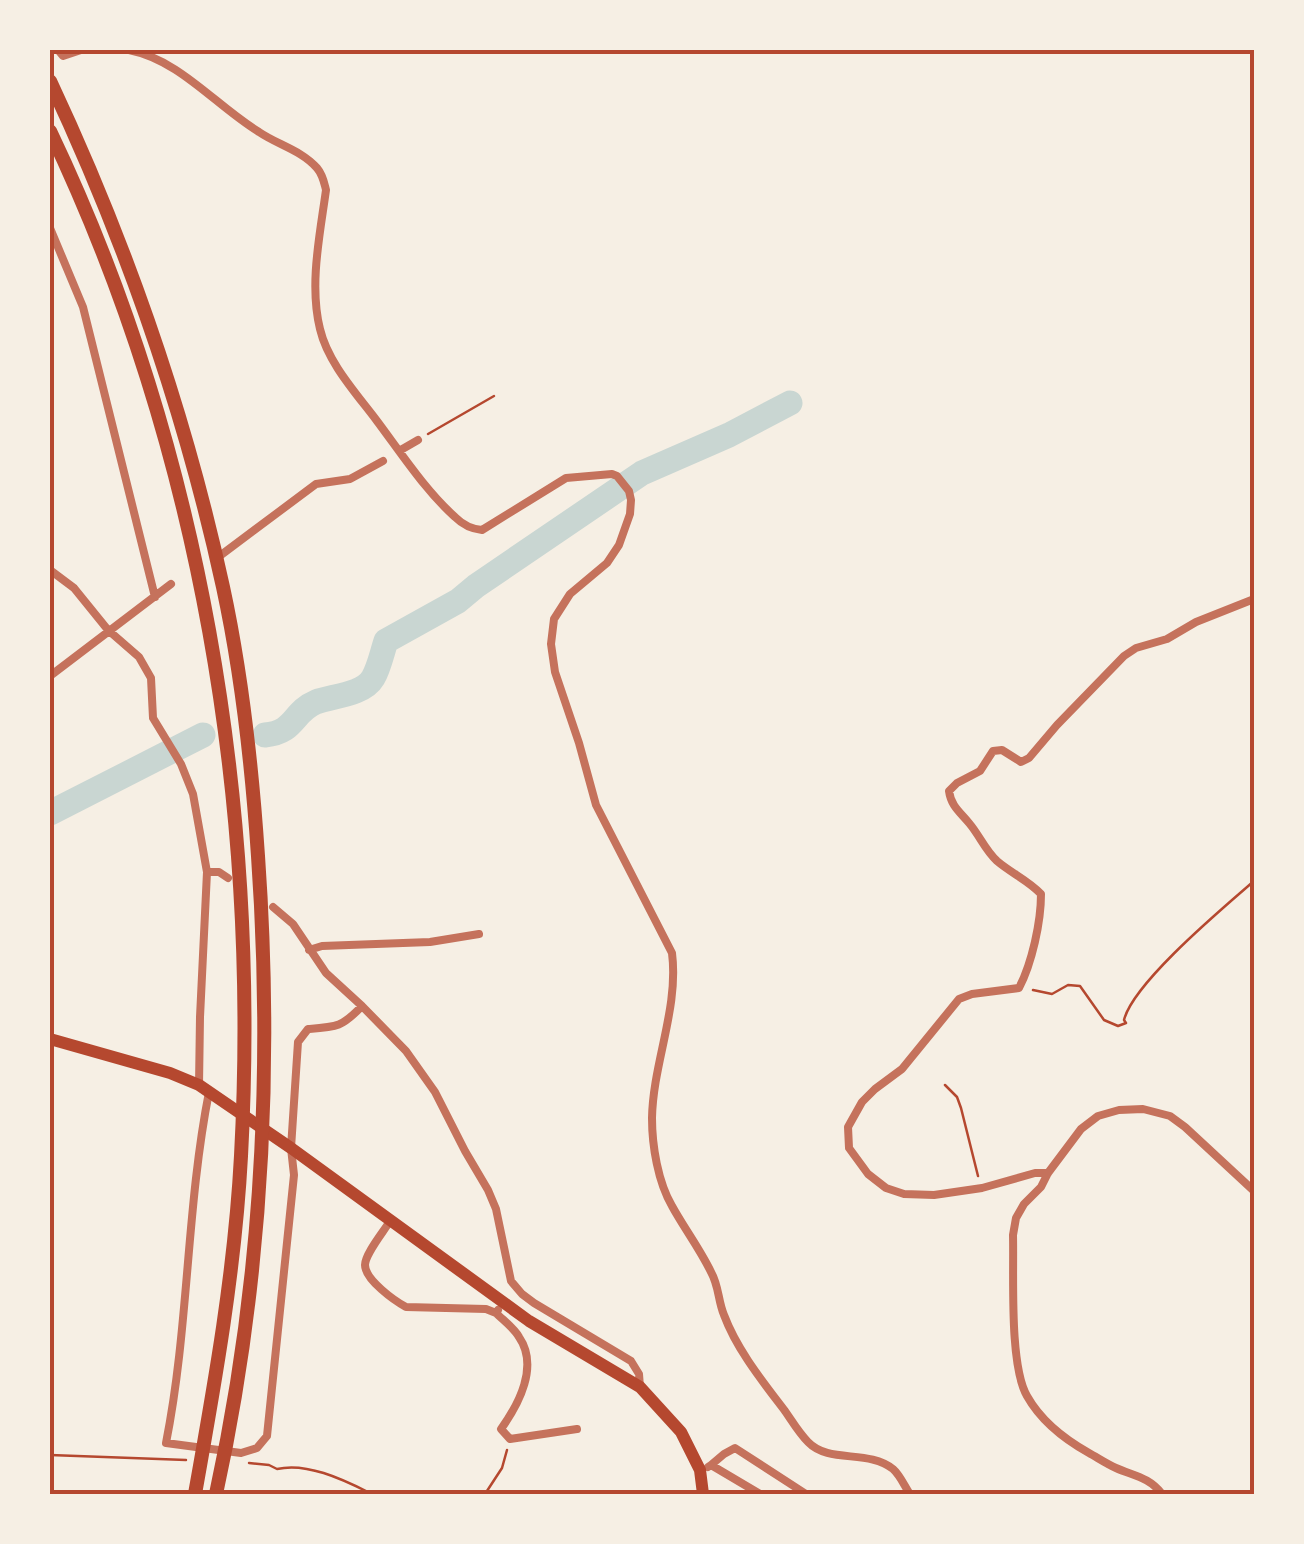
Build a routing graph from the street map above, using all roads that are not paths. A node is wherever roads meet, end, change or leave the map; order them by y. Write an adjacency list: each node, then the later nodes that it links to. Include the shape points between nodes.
1 (58, 50): 2 (street, via 62,56)
2 (82, 50)
3 (129, 50): 8 (street, via 160,60 318,168 326,190 316,303 321,335)
4 (50, 81): 34 (highway, via 119,239 165,368 224,590 246,728 264,968 265,1095 250,1303)
5 (50, 131): 33 (highway, via 93,229 161,426 202,594 236,824 242,1157 228,1299)
6 (50, 228): 13 (street, via 82,307)
7 (418, 440): 8 (street)
8 (399, 451): 38 (street, via 472,530 494,524 566,478 612,474 629,491 630,514 619,544 570,594 554,619 551,644 596,805 672,953 652,1109 662,1184 719,1289 732,1332 810,1444 873,1460 893,1470)
9 (383, 460): 10 (street, via 350,479 316,484)
10 (218, 558)
11 (50, 570): 15 (street)
12 (171, 584): 13 (street)
13 (155, 596): 15 (street)
14 (1254, 599): 26 (street, via 1136,648 1029,758 1022,762 993,751 980,771 950,791 951,803 987,851 1041,894 1026,976 1020,986 960,1000 902,1070 862,1102 848,1127 850,1148 868,1174 904,1194 934,1196)
15 (108, 630): 16 (street); 17 (street, via 151,678 153,718 193,794)
16 (50, 676)
17 (208, 872): 18 (street); 24 (street, via 200,1017)
18 (228, 878)
19 (273, 907): 21 (street)
20 (479, 934): 21 (street)
21 (309, 950): 22 (street)
22 (362, 1006): 25 (street, via 337,1027 308,1028 298,1042); 30 (street, via 435,1092 496,1209 511,1281 534,1303 631,1361)
23 (50, 1039): 24 (highway)
24 (204, 1088): 25 (highway); 25 (street, via 166,1443 241,1453 267,1436 294,1176)
25 (291, 1148): 28 (highway)
26 (1048, 1173): 27 (street, via 1098,1116 1143,1109 1185,1127); 39 (street, via 1016,1218 1013,1235 1015,1336 1026,1396 1060,1435)
27 (1254, 1191)
28 (390, 1221): 29 (highway); 29 (street, via 365,1266 396,1302)
29 (500, 1308): 30 (highway); 31 (street, via 528,1358 515,1410 501,1429 510,1438)
30 (640, 1387): 32 (highway)
31 (576, 1429)
32 (705, 1468): 35 (highway); 36 (street); 37 (street, via 735,1448)
33 (195, 1494)
34 (216, 1494)
35 (703, 1494)
36 (760, 1494)
37 (806, 1494)
38 (910, 1494)
39 (1162, 1494)

